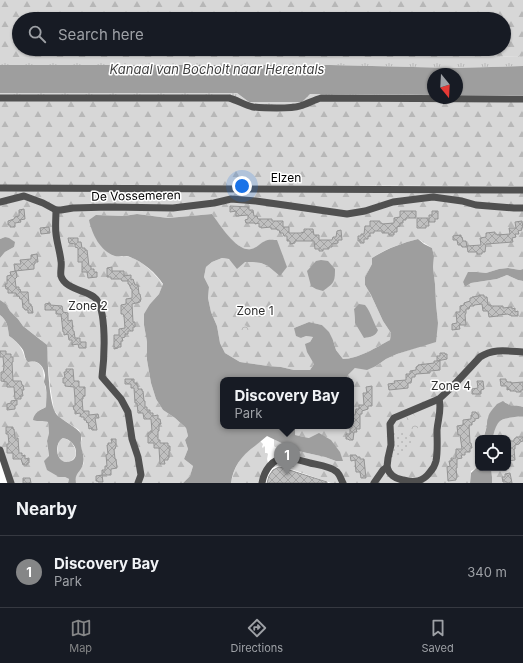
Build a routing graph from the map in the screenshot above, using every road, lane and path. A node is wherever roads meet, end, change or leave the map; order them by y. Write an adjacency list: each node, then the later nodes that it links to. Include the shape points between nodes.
1 (0, 98): 2 (street, via 229,98 254,107 293,108 321,98)
2 (523, 99)
3 (0, 188): 4 (street, Elzen)
4 (523, 190)
5 (0, 202): 7 (street, De Vossemeren, via 24,196)
6 (523, 208): 7 (street, De Vossemeren, via 476,205 434,197 393,202 347,214 231,199 173,208 109,207)
7 (56, 210): 13 (street, via 56,234 62,262 61,276 66,284 99,302 105,346 102,377 121,399 128,412 141,475)
8 (523, 352): 9 (street, via 499,350 485,353)
9 (439, 399): 11 (street, via 392,420); 11 (street, via 441,405 436,461 427,477 418,481 404,481 394,476)
10 (0, 450): 12 (street)
11 (387, 467): 16 (street)
12 (11, 483)
13 (138, 483)
14 (262, 483): 15 (street, via 264,473 272,463 286,458 337,471)
15 (343, 483)
16 (374, 483)

